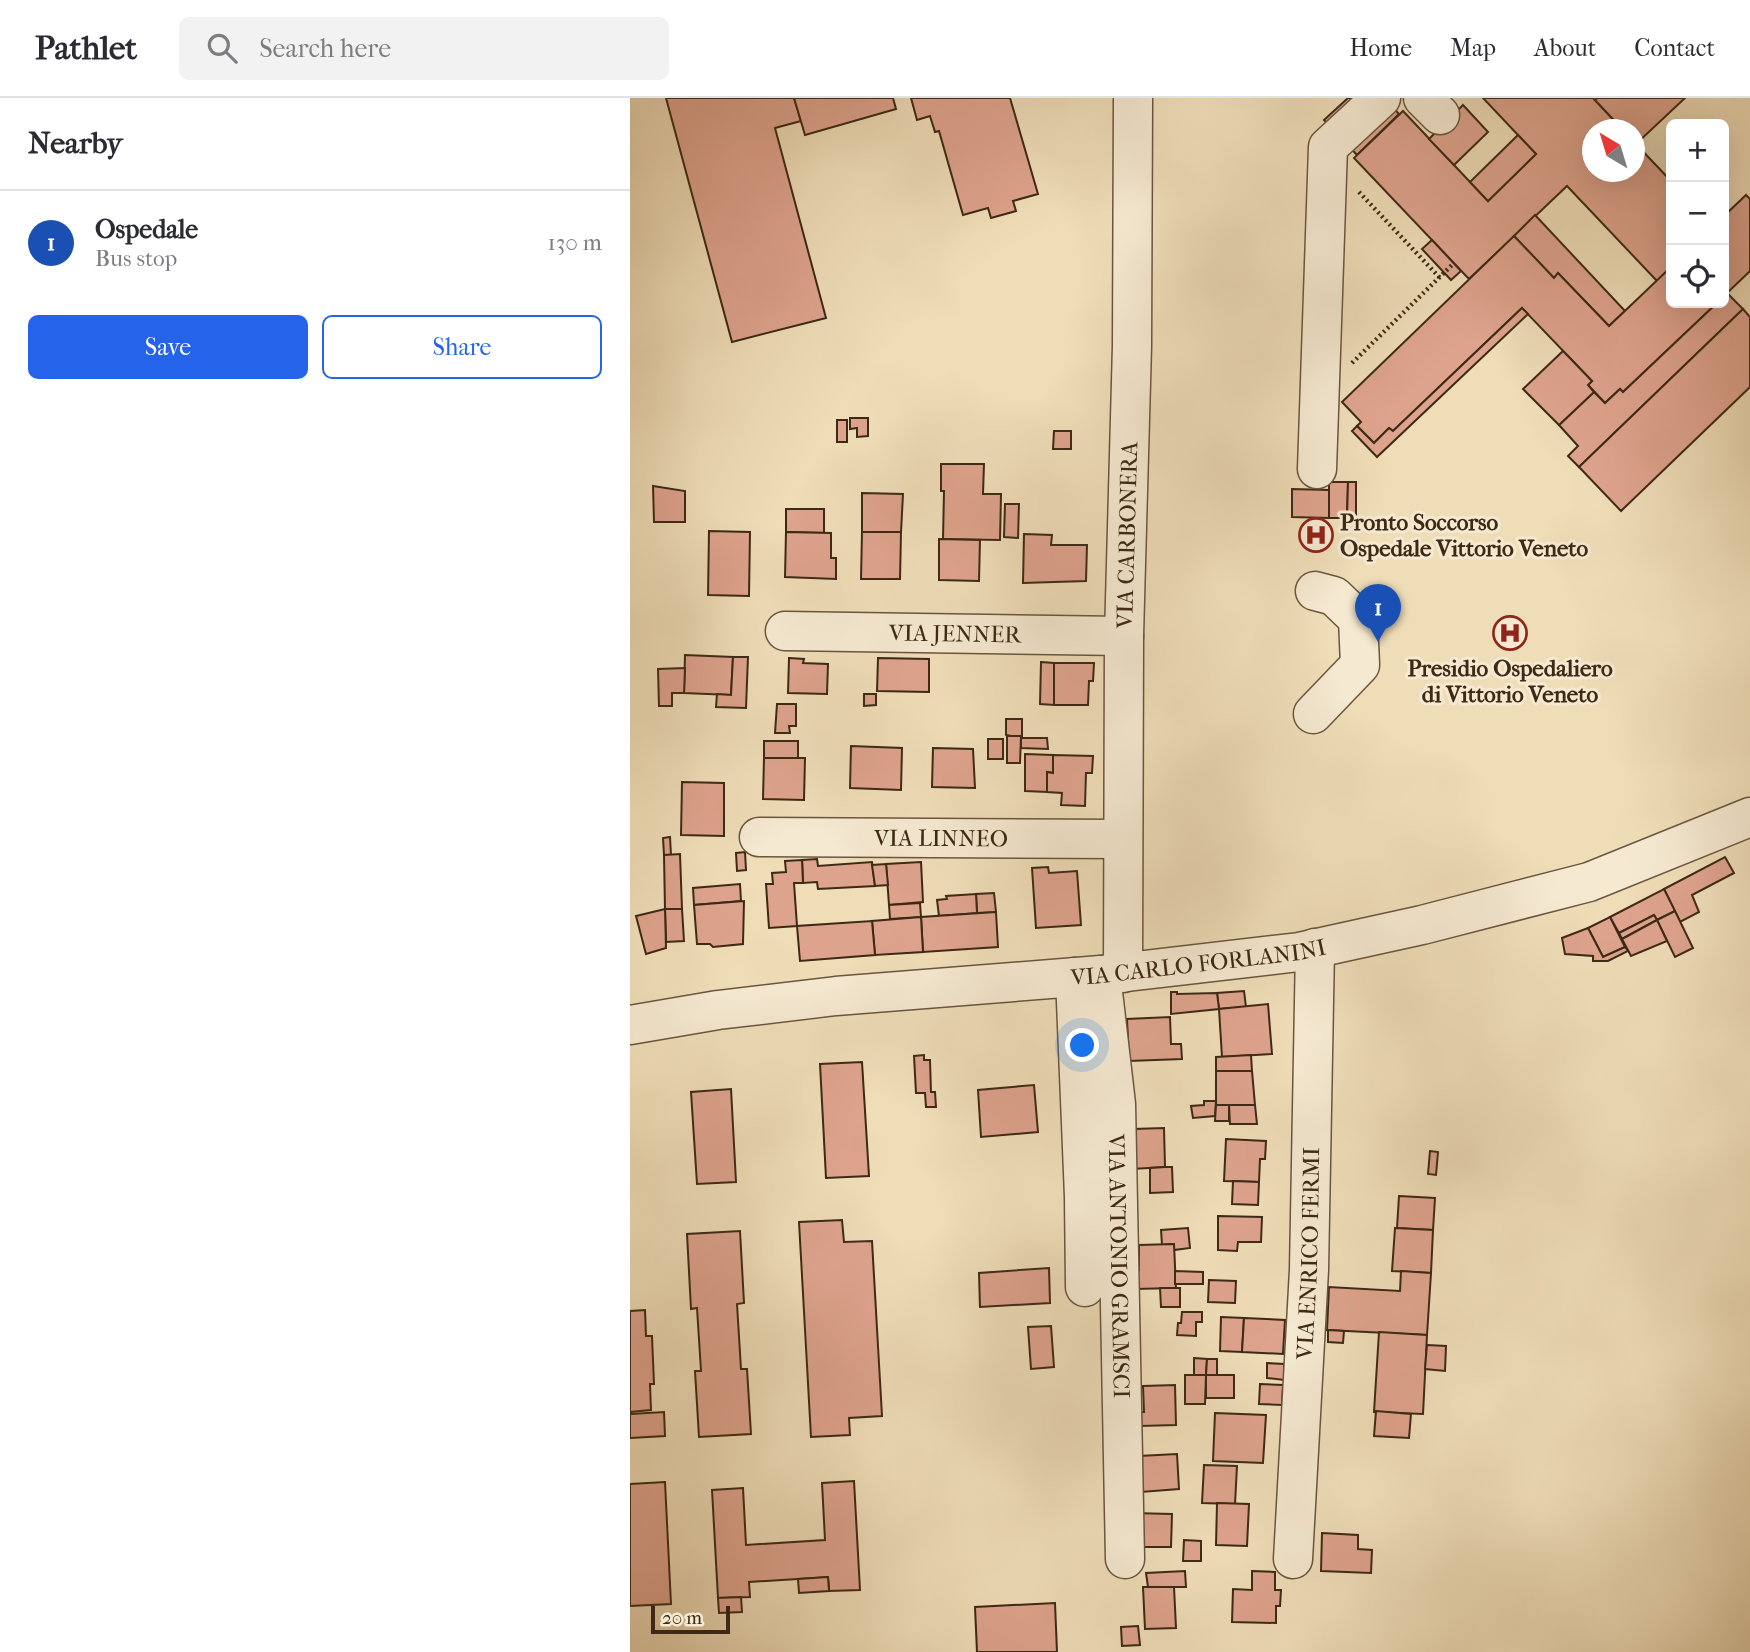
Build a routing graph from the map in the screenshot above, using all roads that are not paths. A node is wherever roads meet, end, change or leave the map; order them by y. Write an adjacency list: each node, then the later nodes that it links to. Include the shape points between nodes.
1 (1133, 98): 6 (street, VIA CARBONERA)
2 (1381, 98): 3 (street, via 1328,146)
3 (1317, 469)
4 (1315, 591): 7 (street, via 1334,596 1358,619 1360,665)
5 (785, 631): 6 (street, VIA JENNER)
6 (1124, 636): 10 (street, VIA CARBONERA)
7 (1314, 715)
8 (1750, 817): 11 (street, VIA CARLO FORLANINI, via 1589,882)
9 (760, 837): 10 (street, VIA LINNEO)
10 (1122, 839): 12 (street, VIA CARBONERA)
11 (1315, 948): 12 (street, VIA CARLO FORLANINI); 16 (street, VIA ENRICO FERMI, via 1309,1270)
12 (1099, 975): 13 (street, VIA CARLO FORLANINI, via 836,996); 14 (street, via 1084,1196); 15 (street, VIA ANTONIO GRAMSCI, via 1116,1104)
13 (630, 1025)
14 (1085, 1287)
15 (1125, 1559)
16 (1293, 1559)

